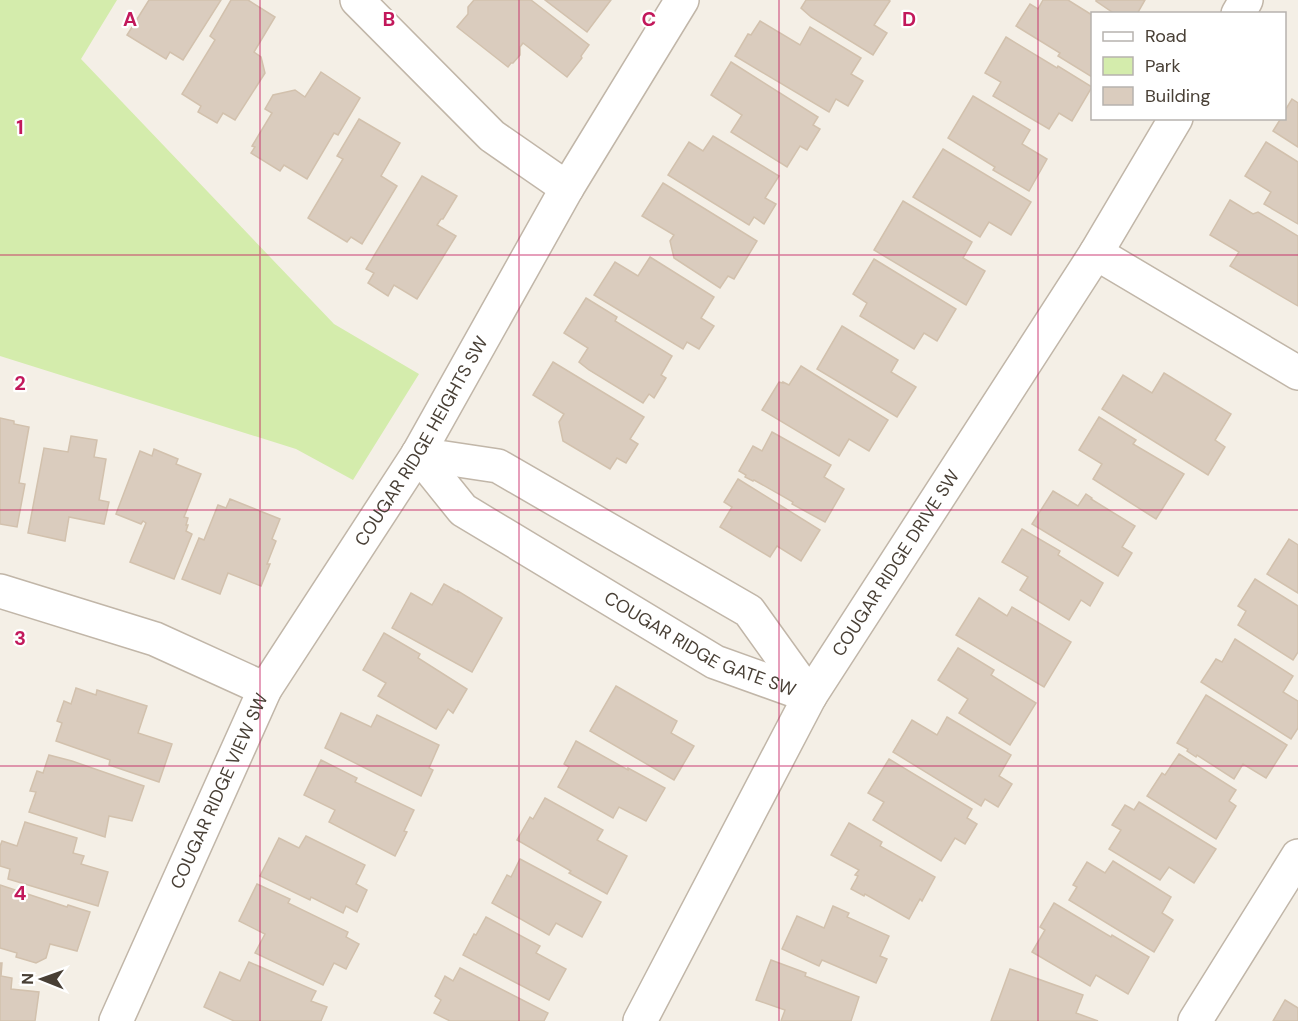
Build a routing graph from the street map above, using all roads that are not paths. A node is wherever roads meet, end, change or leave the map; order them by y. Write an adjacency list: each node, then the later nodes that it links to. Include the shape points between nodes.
1 (357, 0): 4 (street, via 492,136)
2 (682, 0): 4 (street, COUGAR RIDGE HEIGHTS SW)
3 (1175, 120): 5 (street, COUGAR RIDGE DRIVE SW)
4 (567, 188): 7 (street, COUGAR RIDGE HEIGHTS SW)
5 (1096, 253): 6 (street); 10 (street, COUGAR RIDGE DRIVE SW)
6 (1298, 373)
7 (418, 454): 9 (street, COUGAR RIDGE HEIGHTS SW); 10 (street, COUGAR RIDGE GATE SW, via 464,510 715,662); 10 (street, COUGAR RIDGE GATE SW, via 498,466 749,611)
8 (0, 591): 9 (street, COUGAR RIDGE VIEW SW, via 156,639)
9 (265, 689): 12 (street, COUGAR RIDGE VIEW SW)
10 (810, 696): 13 (street, COUGAR RIDGE DRIVE SW)
11 (1298, 856): 14 (street)
12 (116, 1021)
13 (640, 1021)
14 (1195, 1021)

